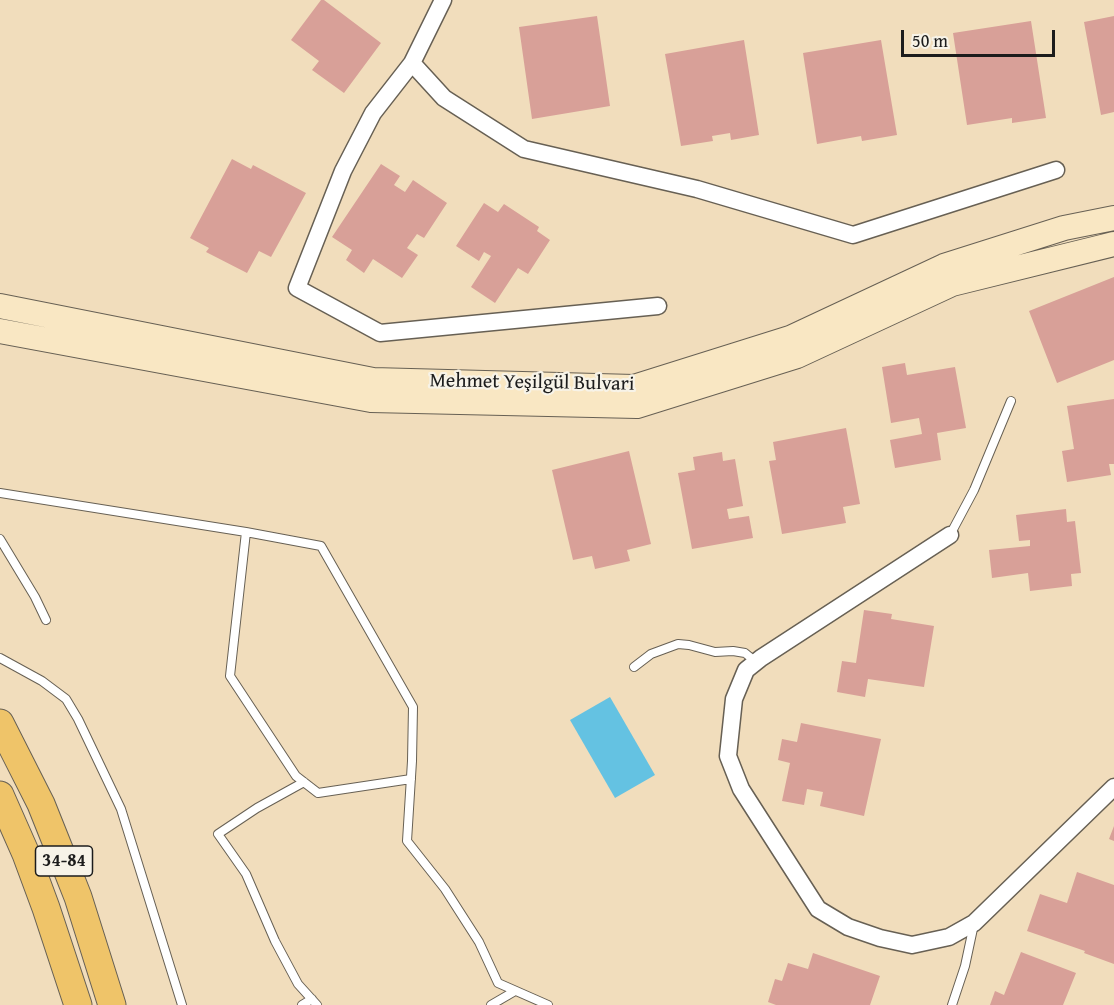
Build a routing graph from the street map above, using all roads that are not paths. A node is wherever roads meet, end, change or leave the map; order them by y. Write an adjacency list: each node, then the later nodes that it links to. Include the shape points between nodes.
1 (443, 0): 2 (street)
2 (412, 63): 3 (street, via 444,98 524,149 697,189 853,235); 7 (street, via 373,113 343,171 297,288 380,333)
3 (1056, 170)
4 (1114, 218): 6 (main road, Mehmet Yeşilgül Bulvari, via 1064,228 944,266 790,338 634,387 373,380)
5 (1114, 244): 8 (main road, Mehmet Yeşilgül Bulvari, via 952,284 796,356 637,406 371,399)
6 (0, 306)
7 (658, 306)
8 (0, 331)
9 (1011, 401): 12 (lane, via 974,490)
10 (0, 493): 11 (lane)
11 (246, 532): 19 (lane, via 321,546 413,707); 20 (lane, via 231,676 296,776)
12 (950, 535): 16 (street)
13 (0, 539): 14 (lane)
14 (46, 620)
15 (0, 658): 30 (lane, via 66,699 78,719 121,809)
16 (756, 662): 17 (lane, via 745,653 715,652 678,644 651,654); 25 (street, via 746,670 734,699 728,756 741,789 818,909 848,927 912,945 949,937)
17 (634, 667)
18 (0, 723): 29 (main road, 34-84, via 59,849)
19 (411, 779): 20 (lane, via 318,793); 26 (lane, via 407,841 446,889 479,942 498,983)
20 (304, 782): 27 (lane, via 218,834 246,874 298,984)
21 (1114, 787): 25 (street)
22 (0, 795): 24 (main road, 34-84)
23 (0, 836): 24 (main road)
24 (26, 854): 28 (main road, 34-84)
25 (974, 923): 34 (lane)
26 (515, 991): 32 (lane); 33 (lane)
27 (314, 1002): 31 (lane)
28 (78, 1005)
29 (112, 1005)
30 (182, 1005)
31 (302, 1005)
32 (491, 1005)
33 (548, 1005)
34 (952, 1005)

